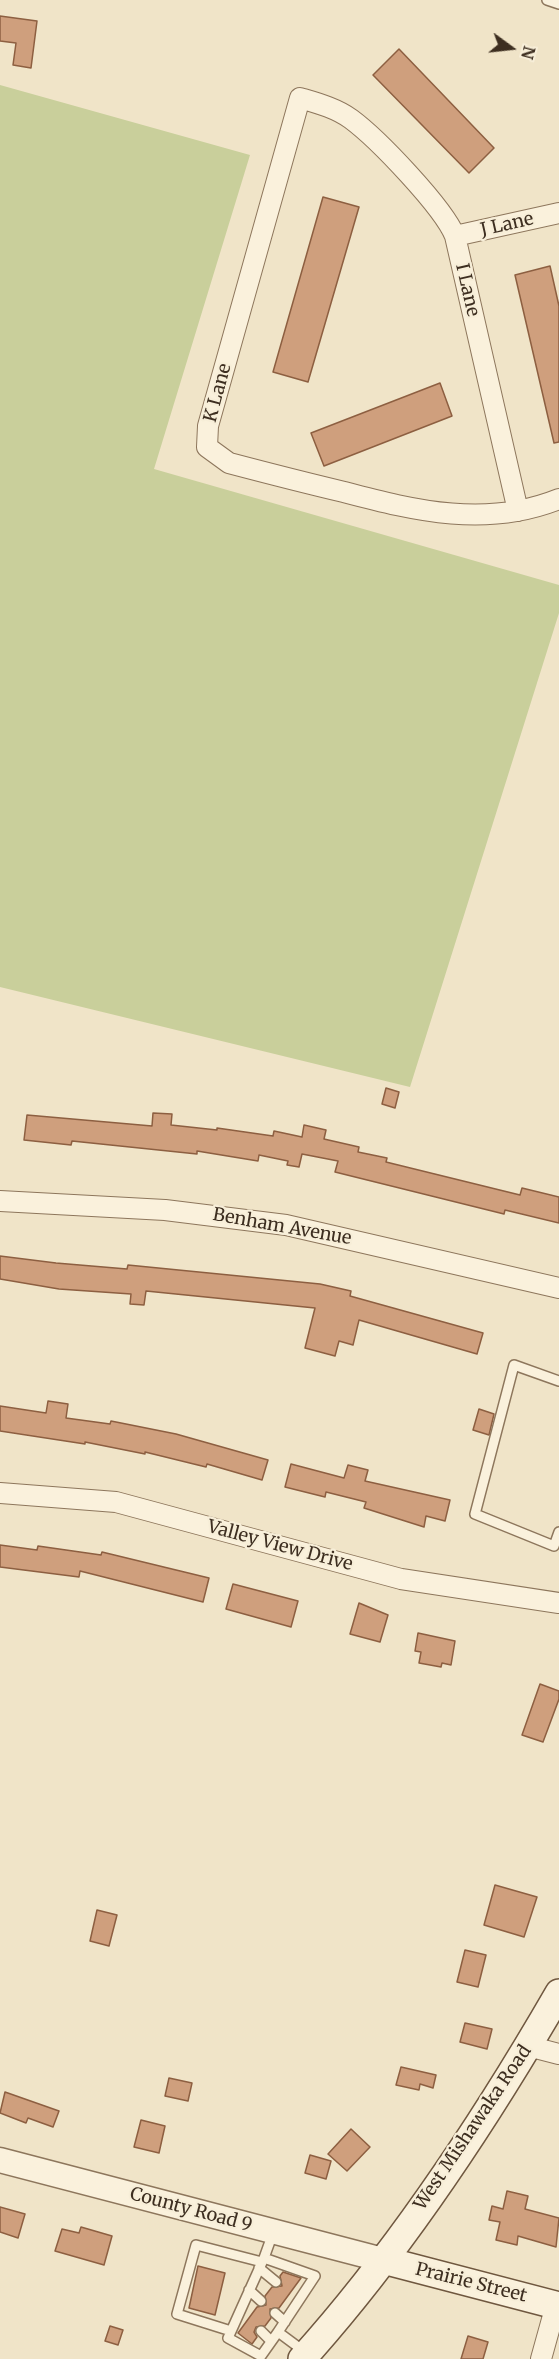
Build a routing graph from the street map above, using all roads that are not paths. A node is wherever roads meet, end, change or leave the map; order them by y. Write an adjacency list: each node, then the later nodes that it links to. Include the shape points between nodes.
1 (547, 0): 2 (lane)
2 (559, 4)
3 (300, 98): 5 (street, I Lane, via 330,107 366,132 437,207); 7 (street, K Lane, via 210,417 207,447 229,463 397,506 453,515 485,516)
4 (559, 213): 5 (street, J Lane)
5 (455, 236): 7 (street, I Lane)
6 (559, 500): 7 (street)
7 (518, 510)
8 (0, 1201): 9 (street, Benham Avenue, via 165,1210 276,1224)
9 (559, 1288)
10 (559, 1381): 12 (lane, via 514,1365 475,1514 554,1546)
11 (0, 1493): 13 (street, Valley View Drive, via 116,1502 401,1579)
12 (559, 1532)
13 (559, 1603)
14 (559, 1993): 15 (main road, West Mishawaka Road)
15 (528, 2046): 16 (street); 19 (main road, West Mishawaka Road, via 426,2201)
16 (559, 2054)
17 (0, 2160): 18 (street, County Road 9)
18 (273, 2232): 19 (street, County Road 9); 20 (lane)
19 (382, 2260): 26 (main road, Prairie Street); 35 (main road, West Mishawaka Road)
20 (262, 2263): 21 (lane); 22 (lane); 25 (lane, via 315,2276); 31 (lane, via 196,2245 177,2314)
21 (276, 2282)
22 (249, 2290): 24 (lane); 27 (lane)
23 (289, 2294): 25 (lane)
24 (261, 2301)
25 (298, 2302): 30 (lane)
26 (557, 2305): 36 (street)
27 (240, 2312): 29 (lane); 31 (lane)
28 (275, 2313): 30 (lane)
29 (248, 2319)
30 (285, 2322): 33 (lane)
31 (231, 2331): 34 (lane, via 228,2338 261,2356)
32 (261, 2331): 34 (lane)
33 (278, 2332): 34 (lane); 35 (lane)
34 (271, 2341)
35 (304, 2356)
36 (541, 2359)

